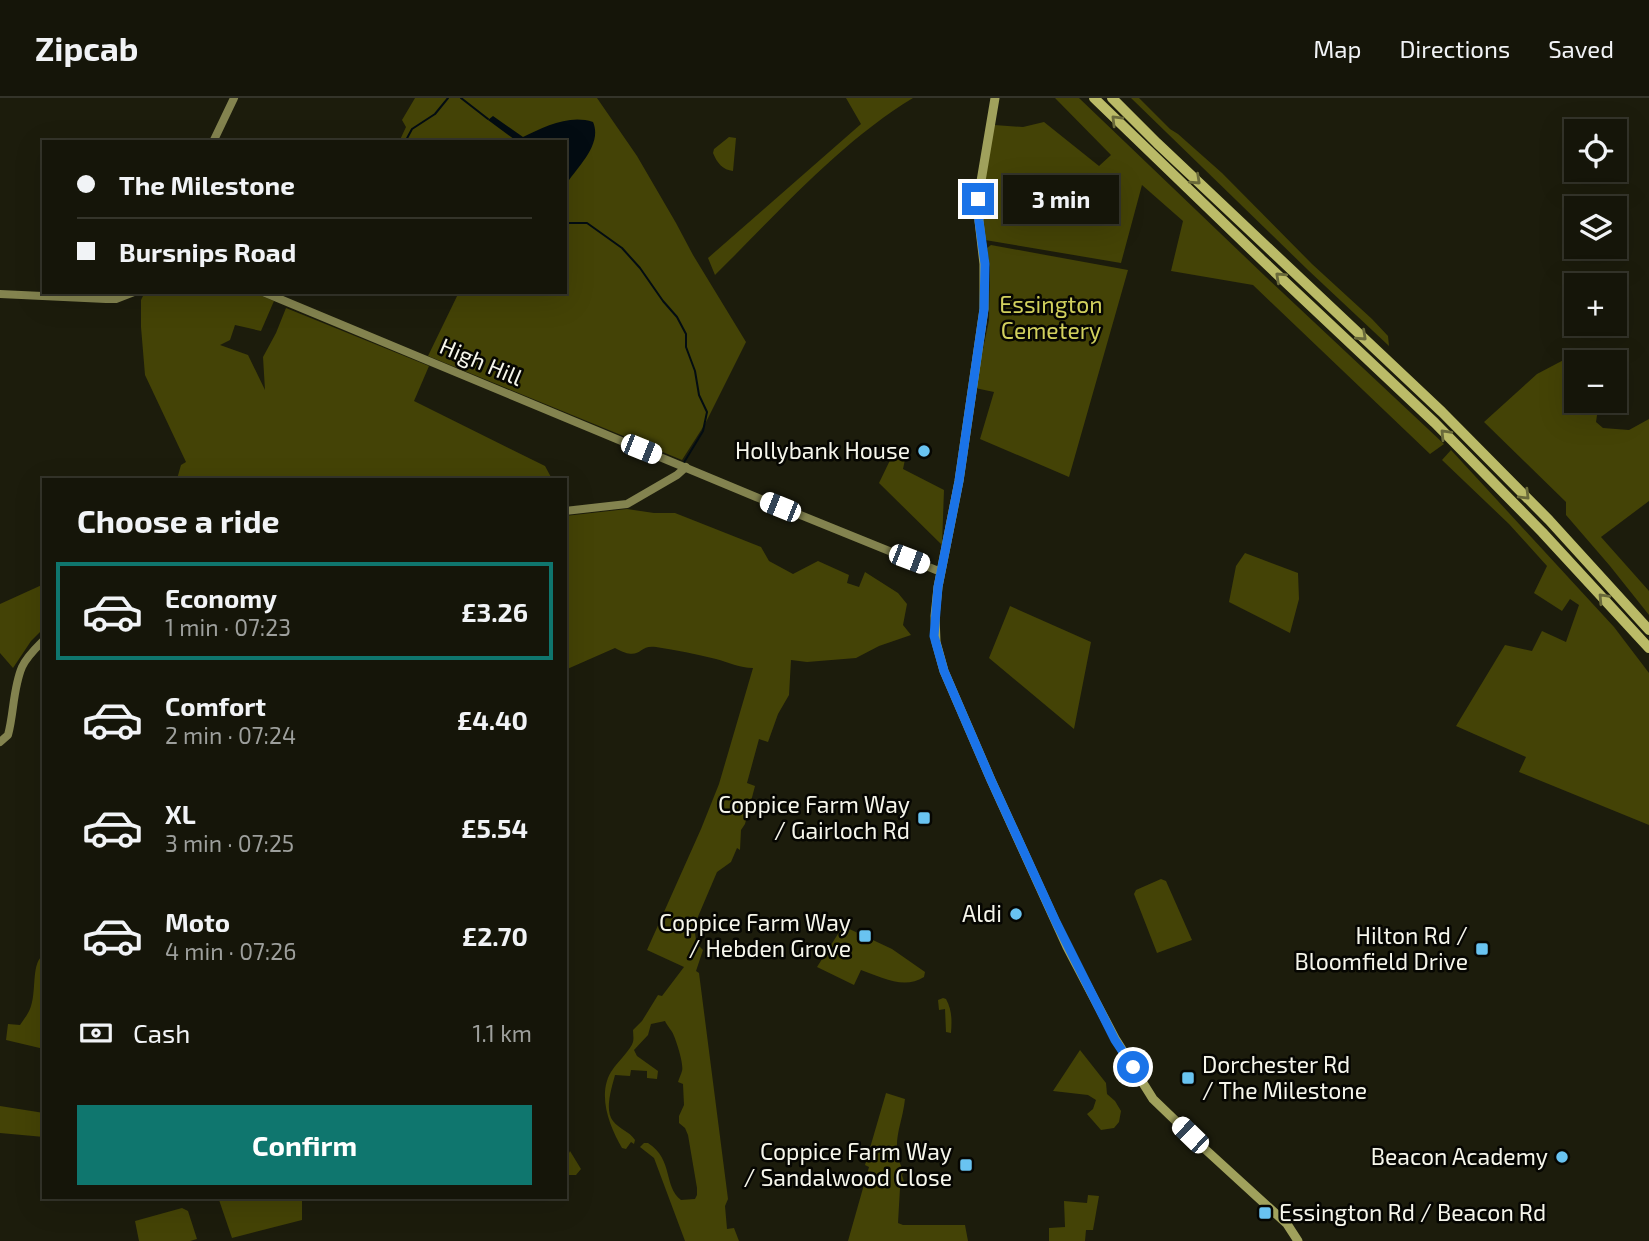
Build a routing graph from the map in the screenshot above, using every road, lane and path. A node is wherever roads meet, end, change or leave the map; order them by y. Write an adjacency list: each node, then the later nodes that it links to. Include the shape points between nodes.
1 (234, 98): 5 (street)
2 (995, 98): 11 (main road, via 978,199 984,309)
3 (1094, 98): 14 (highway, one-way to 3, via 1435,423)
4 (1112, 98): 12 (highway, one-way to 12, via 1442,412)
5 (214, 140)
6 (129, 294): 8 (street, via 116,299)
7 (267, 294): 9 (street, High Hill)
8 (0, 295)
9 (685, 467): 10 (street, via 627,504); 11 (street, High Hill)
10 (567, 511)
11 (942, 572): 16 (main road, via 934,630 944,671 1056,922 1115,1040 1153,1099 1287,1224)
12 (1649, 630)
13 (42, 642): 15 (street, via 23,666 8,735)
14 (1649, 648)
15 (0, 742)
16 (1298, 1241)

